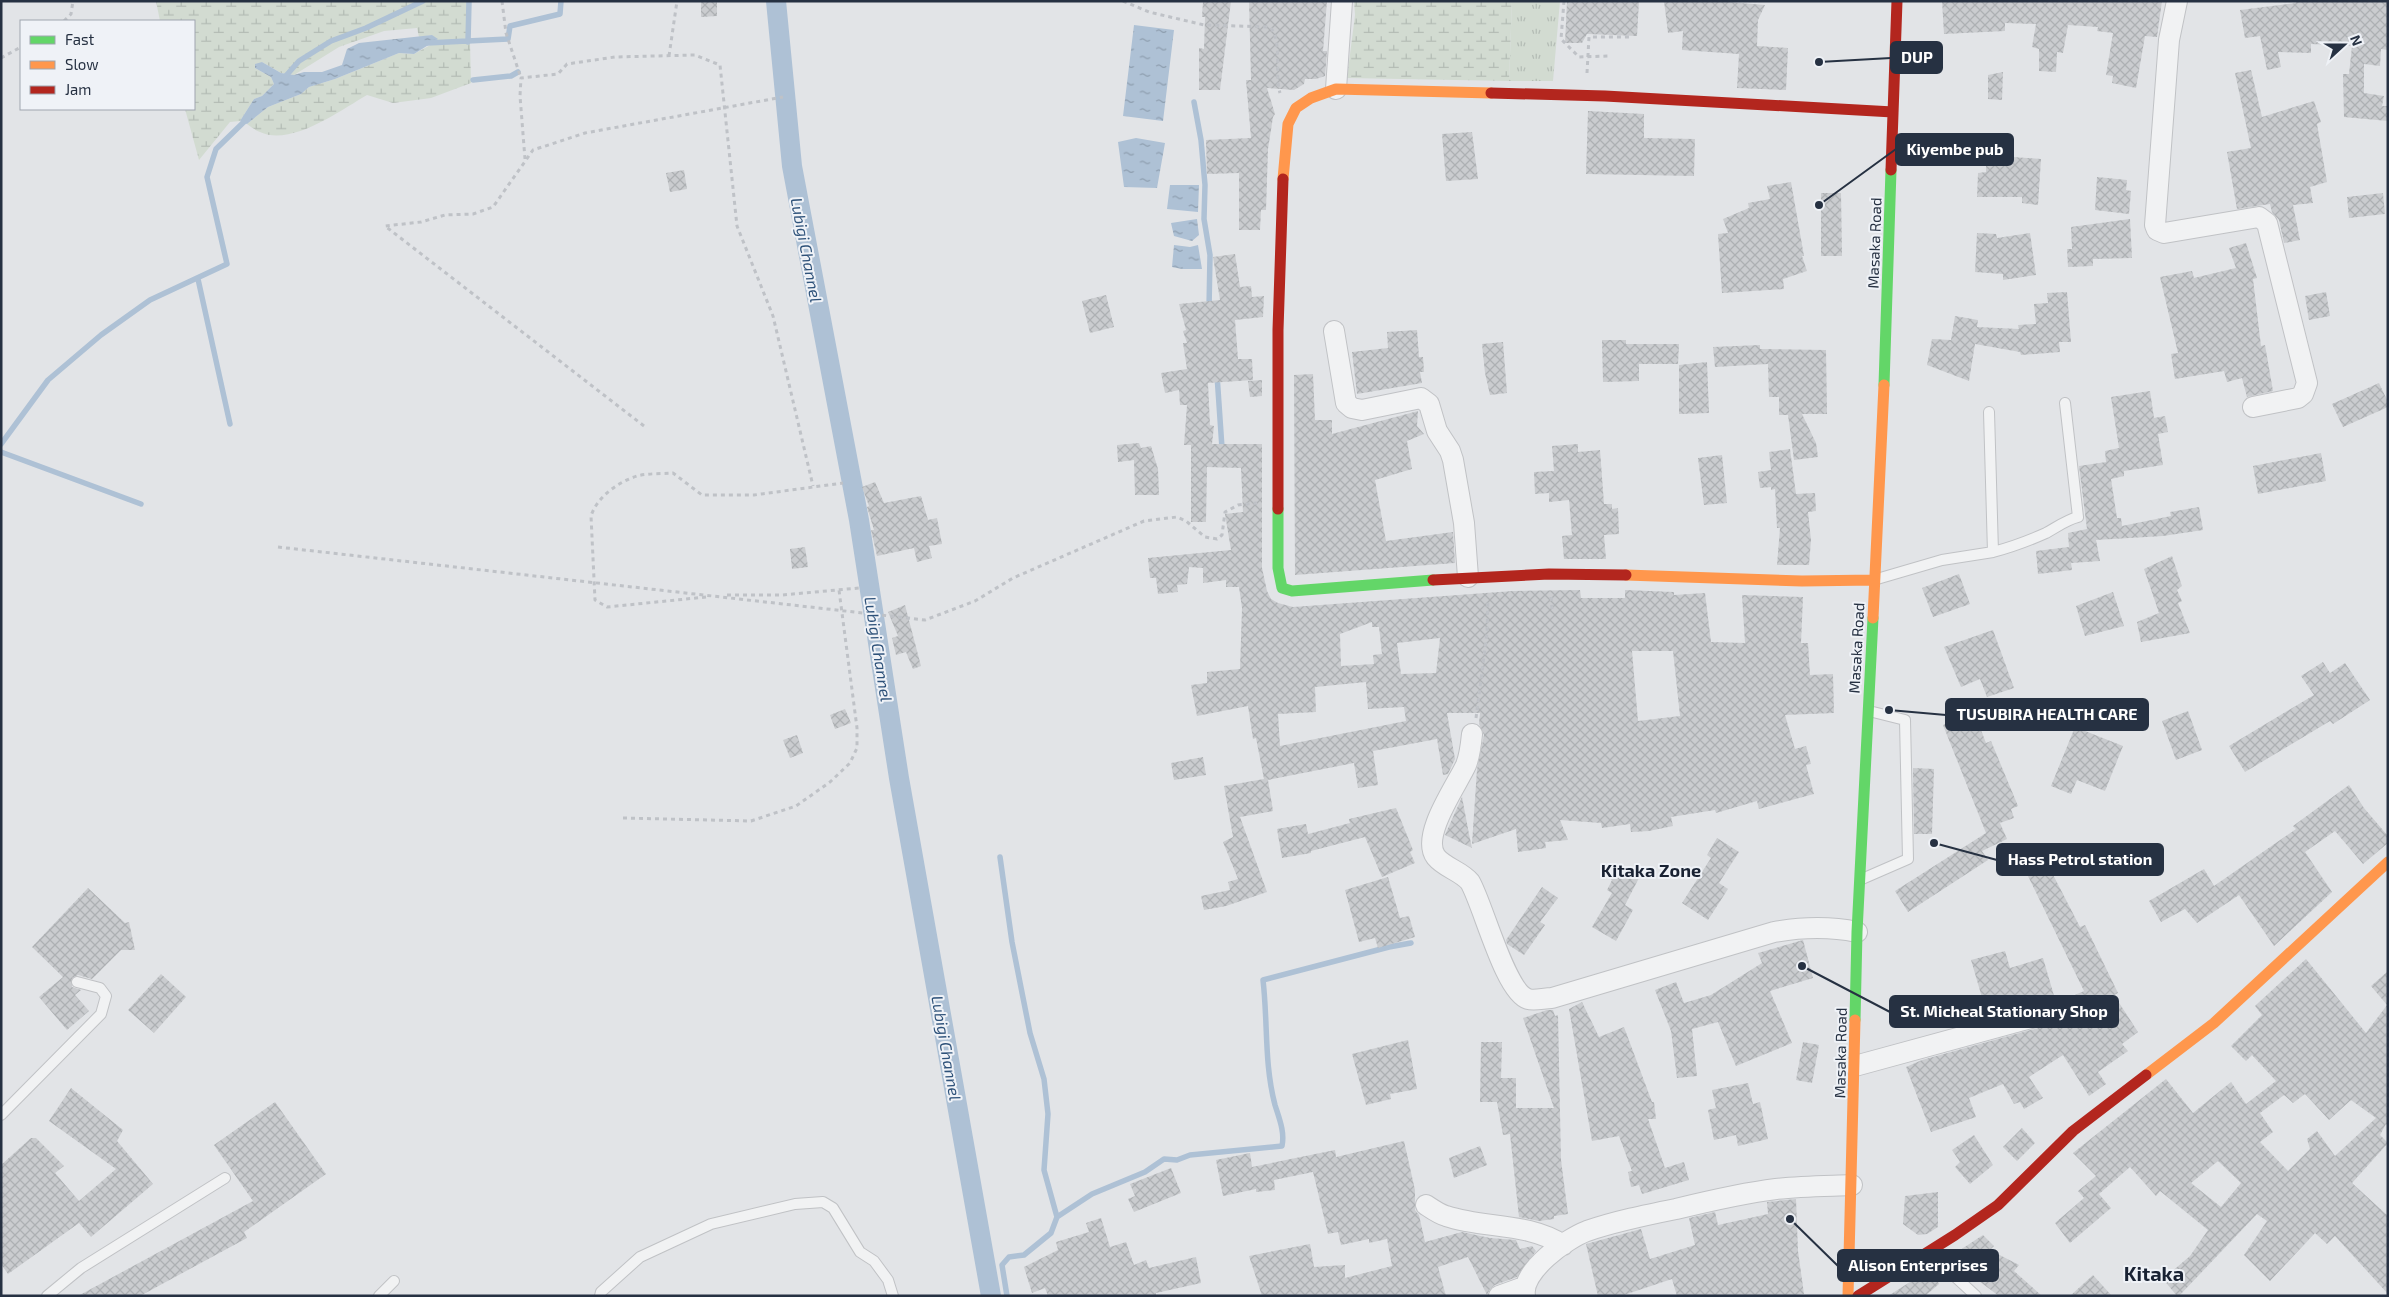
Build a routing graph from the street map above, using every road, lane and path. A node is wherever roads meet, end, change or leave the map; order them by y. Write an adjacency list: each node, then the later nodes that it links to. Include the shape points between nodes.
1 (73, 1): 9 (path, via 71,14)
2 (502, 1): 17 (path, via 506,34)
3 (677, 1): 12 (path)
4 (1123, 1): 20 (path, via 1149,12 1204,25 1270,27 1277,39 1277,85 1286,104)
5 (1342, 1): 18 (street)
6 (1564, 1): 14 (path, via 1561,39 1579,57)
7 (1897, 1): 22 (street, Masaka Road)
8 (2176, 1): 26 (street, via 2169,40 2155,225 2156,230 2164,233 2259,217 2267,224 2307,383 2298,398)
9 (65, 20)
10 (1630, 37): 14 (path, via 1589,37)
11 (20, 48): 15 (path)
12 (669, 56): 17 (path, via 615,57 567,64 558,74); 21 (path, via 695,55 720,65)
13 (1608, 56): 14 (path)
14 (1587, 57): 16 (path)
15 (1, 58)
16 (1587, 76)
17 (521, 78): 23 (path)
18 (1336, 89): 20 (street, via 1310,98); 22 (street, via 1605,96)
19 (783, 97): 21 (path)
20 (1295, 108): 31 (street, via 1286,129 1284,151)
21 (726, 109): 23 (path, via 585,133 533,150); 30 (path, via 737,226 773,316)
22 (1893, 112): 36 (street, Masaka Road)
23 (525, 159): 28 (path, via 493,207 473,214 445,215 421,222 385,226)
24 (1334, 332): 35 (street, via 1346,403 1352,408 1362,410 1421,398 1429,404 1437,431 1453,460 1464,523)
25 (2065, 403): 33 (lane, via 2078,517 2066,520 2020,545)
26 (2253, 407)
27 (1989, 412): 33 (lane)
28 (644, 426)
29 (843, 483): 30 (path)
30 (813, 486): 38 (path, via 754,495 702,495 673,474 638,476 595,504 591,516 595,600 607,607 719,596)
31 (1277, 501): 32 (path, via 1230,508 1225,512 1222,535 1218,539 1205,537 1177,517 1144,521 1013,578 975,601 925,620); 35 (street, via 1278,578 1286,590)
32 (278, 547)
33 (1993, 552): 36 (lane, via 1942,560)
34 (1489, 576): 35 (street); 36 (street, via 1586,574 1828,582); 40 (path, via 1486,633)
35 (1468, 577)
36 (1874, 580): 39 (street, Masaka Road)
37 (858, 588): 38 (path)
38 (839, 590): 41 (path, via 857,728 857,748 843,772 796,806 751,822)
39 (1868, 711): 43 (street, Masaka Road); 43 (lane, via 1905,720 1908,858)
40 (1472, 734): 44 (street, via 1466,765 1448,797 1431,845 1437,858 1470,882 1509,976 1518,992 1528,999 1552,998 1774,932 1802,927 1834,927)
41 (623, 818)
42 (2388, 862): 53 (street, via 2214,1023 2072,1131 1998,1205)
43 (1860, 880): 44 (street, Masaka Road)
44 (1857, 932): 47 (street, Masaka Road)
45 (76, 982): 48 (lane, via 100,988 106,996 101,1014)
46 (2064, 1009): 47 (street)
47 (1855, 1066): 50 (street, Masaka Road)
48 (1, 1114)
49 (225, 1178): 56 (lane, via 81,1268)
50 (1852, 1186): 52 (street, via 1777,1188 1731,1197 1611,1224 1586,1232); 61 (street, Masaka Road)
51 (1426, 1205): 52 (street, via 1445,1216 1530,1230)
52 (1563, 1245): 55 (street, via 1528,1278)
53 (1934, 1249): 62 (street); 63 (lane, via 1950,1272)
54 (394, 1281): 57 (lane)
55 (1525, 1291): 60 (street)
56 (47, 1296)
57 (379, 1296)
58 (600, 1296): 59 (lane, via 640,1257 711,1224 795,1204 823,1202 833,1208 860,1252 874,1261 888,1280)
59 (893, 1296)
60 (1499, 1296)
61 (1848, 1296)
62 (1858, 1296)
63 (1976, 1296)

